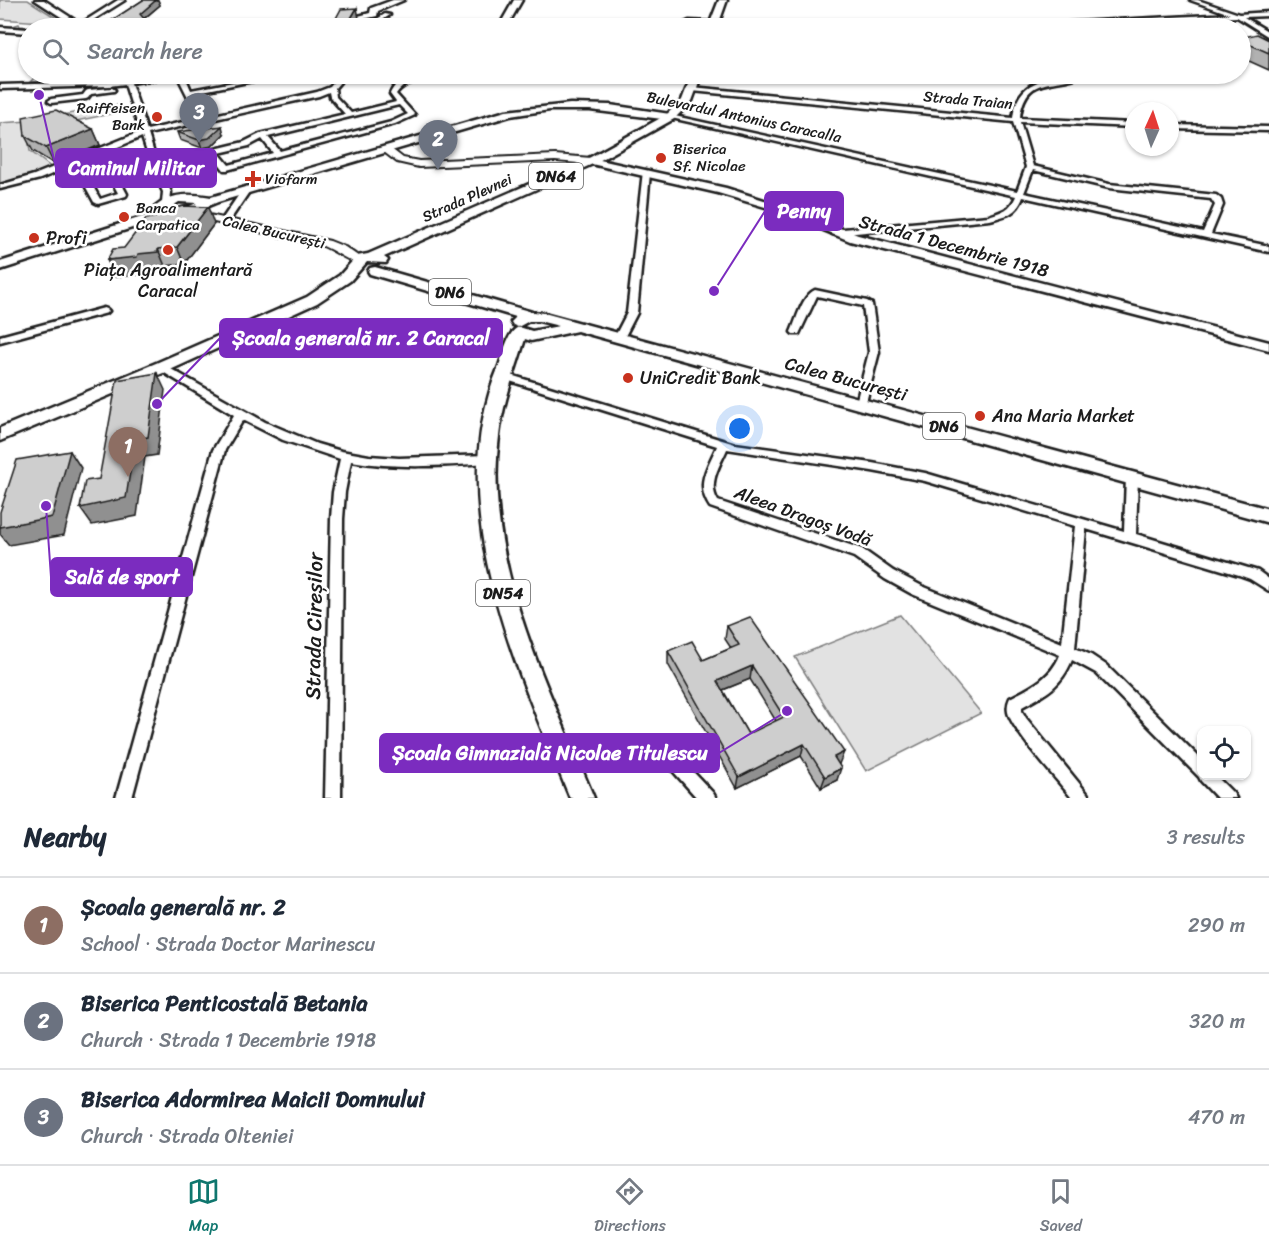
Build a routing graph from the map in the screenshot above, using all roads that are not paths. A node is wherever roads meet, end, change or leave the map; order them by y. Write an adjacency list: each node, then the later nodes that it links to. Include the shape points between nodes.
1 (39, 0): 9 (main road)
2 (122, 0): 10 (street)
3 (518, 0): 14 (main road)
4 (723, 0): 15 (main road)
5 (1193, 0): 8 (street)
6 (389, 7): 11 (main road); 12 (street); 13 (street)
7 (1269, 14): 8 (street)
8 (1239, 16): 16 (street); 17 (street)
9 (67, 18)
10 (95, 18)
11 (351, 18)
12 (379, 18)
13 (379, 18)
14 (508, 18)
15 (715, 18)
16 (1199, 18)
17 (1242, 18)
18 (1251, 24): 21 (street)
19 (0, 29): 20 (street)
20 (18, 30)
21 (1269, 37): 22 (street)
22 (1258, 41)
23 (77, 84): 32 (street)
24 (129, 84): 47 (street)
25 (186, 84): 35 (street)
26 (231, 84): 35 (street)
27 (335, 84): 33 (street)
28 (400, 84): 38 (street, via 393,94)
29 (694, 84): 40 (main road, Strada Plevnei / DN64, via 685,106)
30 (720, 84): 41 (street, Strada Traian)
31 (1038, 84): 41 (street, via 1030,87 1018,106)
32 (0, 87)
33 (332, 88): 39 (street, via 333,97); 47 (street, via 307,98)
34 (116, 90): 36 (street, via 88,92 86,97)
35 (189, 92): 37 (street)
36 (51, 102)
37 (194, 103)
38 (399, 103): 39 (street); 49 (street, via 412,115)
39 (349, 115): 42 (street)
40 (670, 117): 51 (main road, Bulevardul Antonius Caracalla, via 606,107 543,108 493,117); 54 (main road, Strada Plevnei / DN64); 61 (street, Bulevardul Antonius Caracalla)
41 (1016, 120): 43 (street, Strada Traian); 56 (street)
42 (318, 123): 45 (street); 49 (street)
43 (1125, 125)
44 (1179, 127): 46 (street)
45 (291, 129): 48 (street); 50 (street)
46 (1269, 129)
47 (144, 133): 55 (street); 59 (street, via 34,178)
48 (263, 136): 52 (street); 53 (street)
49 (332, 140): 50 (street)
50 (305, 147): 53 (street)
51 (387, 150): 54 (street, Strada 1 Decembrie 1918, via 400,160 418,164 564,158); 60 (main road, Bulevardul Antonius Caracalla)
52 (214, 152): 53 (street, via 227,168); 55 (street)
53 (278, 154)
54 (591, 161): 57 (main road, Strada 1 Decembrie 1918); 68 (main road, Strada Plevnei / DN64)
55 (155, 166): 58 (street); 62 (street)
56 (1030, 167): 61 (street); 66 (street, via 1109,186 1213,197 1219,206)
57 (646, 173): 65 (main road, Strada 1 Decembrie 1918, via 755,200); 74 (street, via 632,313)
58 (113, 176): 58 (street, via 109,172 87,179 97,201 123,194)
59 (0, 187)
60 (245, 192): 63 (main road, Bulevardul Antonius Caracalla); 64 (street)
61 (1019, 194): 65 (street, via 1010,212 990,218); 66 (street, Bulevardul Antonius Caracalla)
62 (167, 204): 63 (main road, Bulevardul Antonius Caracalla); 63 (street); 69 (main road, Bulevardul Antonius Caracalla, via 149,219)
63 (189, 204): 64 (street, Calea București / DN6)
64 (225, 221): 68 (street, Calea București / DN6, via 320,242)
65 (834, 232): 76 (main road, Strada 1 Decembrie 1918)
66 (1206, 235): 67 (street, Bulevardul Antonius Caracalla)
67 (1269, 249)
68 (371, 265): 71 (main road, Calea București / DN6); 77 (main road, Strada Plevnei, via 312,300)
69 (0, 266)
70 (104, 311): 75 (street)
71 (519, 326): 72 (main road); 72 (main road, DN6); 78 (main road, DN54)
72 (542, 329): 74 (main road, Calea București / DN6, via 587,330)
73 (796, 332): 79 (street, via 815,293 867,304 874,352)
74 (619, 338): 79 (main road, Calea București / DN6)
75 (2, 339)
76 (1269, 346)
77 (162, 368): 80 (street); 81 (main road, Strada Plevnei)
78 (504, 376): 82 (street); 84 (main road, DN54)
79 (861, 403): 85 (main road, Calea București / DN6)
80 (240, 415): 83 (street); 94 (street, via 219,450)
81 (0, 435)
82 (723, 445): 87 (street, via 909,473); 90 (street, Aleea Dragoș Vodă, via 706,489 714,504 858,553 917,590)
83 (346, 456): 84 (street, via 386,462); 95 (street, Strada Cireșilor, via 337,519)
84 (488, 459): 96 (main road, DN54, via 495,561 504,600)
85 (1132, 477): 86 (main road, Calea București / DN6); 88 (street)
86 (1269, 516)
87 (1081, 523): 88 (street); 90 (street)
88 (1130, 537): 89 (street, via 1241,570)
89 (1269, 586)
90 (1068, 651): 92 (street, Aleea Dragoș Vodă, via 1101,669); 98 (street, via 1053,682 1015,703 1015,712)
91 (678, 766): 97 (street)
92 (1197, 766)
93 (1210, 780): 99 (street)
94 (124, 798)
95 (333, 798)
96 (582, 798)
97 (708, 798)
98 (1082, 798)
99 (1228, 798)

